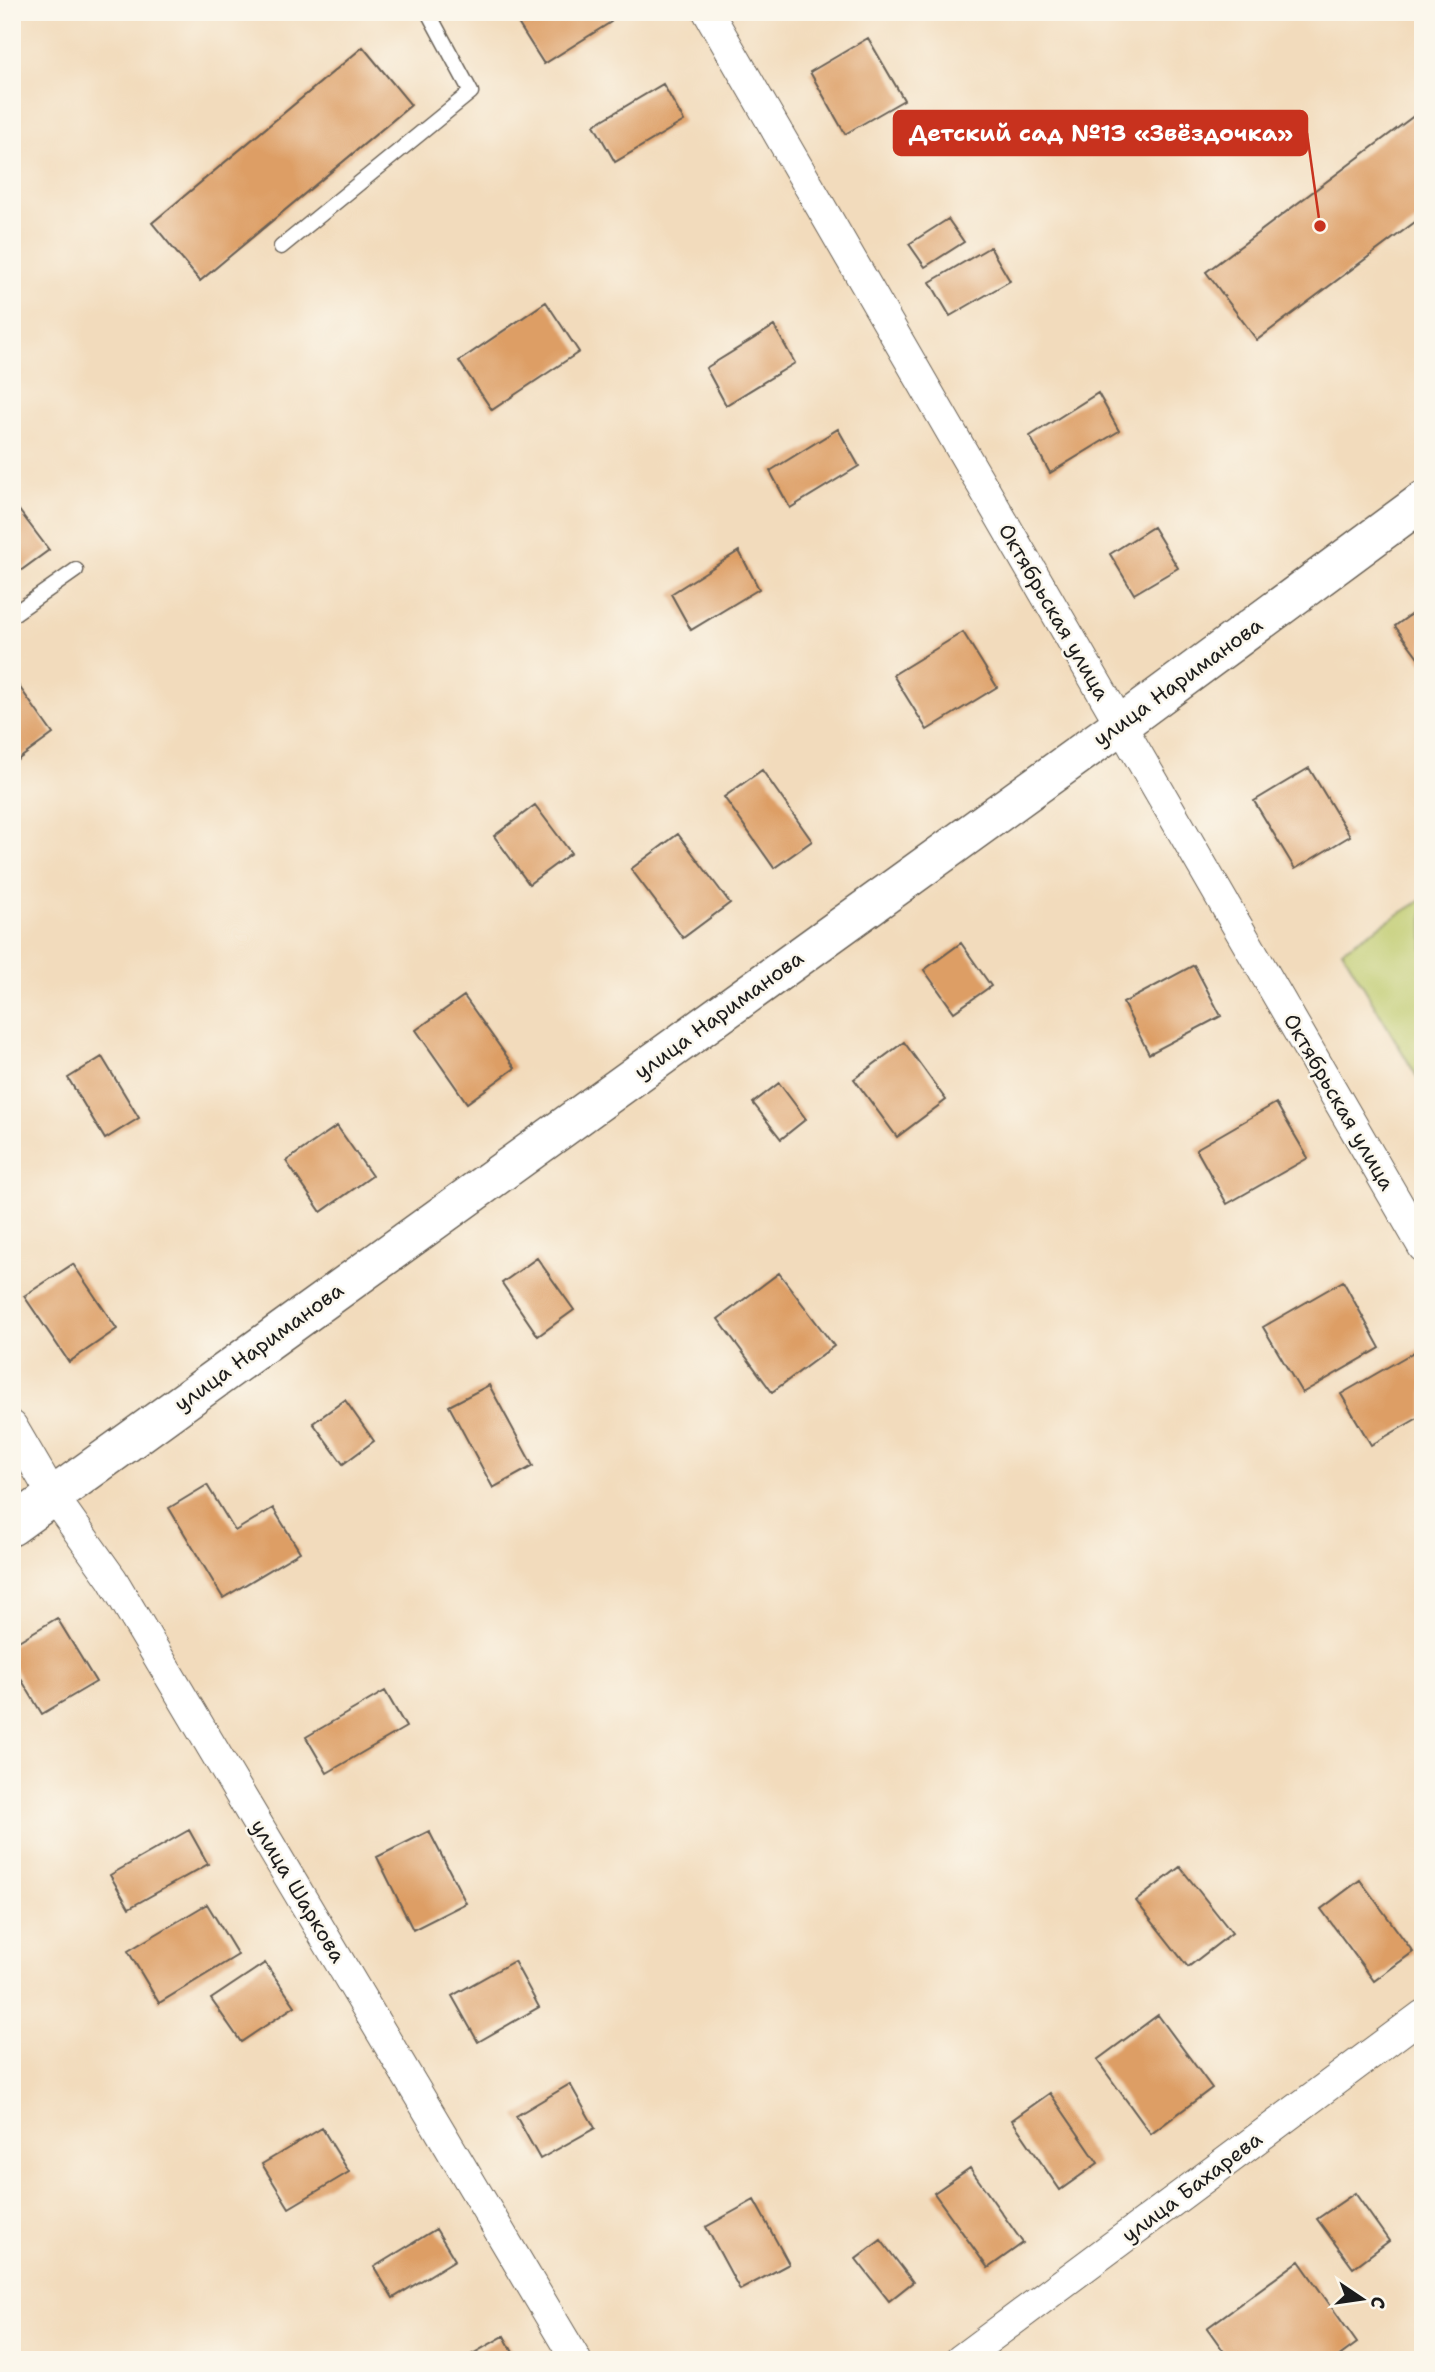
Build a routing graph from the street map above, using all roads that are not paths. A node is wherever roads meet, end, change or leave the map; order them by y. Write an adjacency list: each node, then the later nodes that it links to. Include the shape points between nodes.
1 (436, 12): 3 (lane, via 430,16 471,92)
2 (708, 12): 7 (street, Октябрьская улица)
3 (281, 247)
4 (1423, 500): 7 (main road, улица Нариманова)
5 (76, 570): 6 (lane)
6 (12, 615)
7 (1120, 725): 8 (street, Октябрьская улица); 10 (main road, улица Нариманова)
8 (1423, 1247)
9 (12, 1426): 10 (street, улица Шаркова)
10 (53, 1496): 11 (main road, улица Нариманова); 13 (street, улица Шаркова, via 113,1579)
11 (12, 1526)
12 (1423, 2015): 14 (street, улица Бахарева)
13 (576, 2360)
14 (960, 2360)

